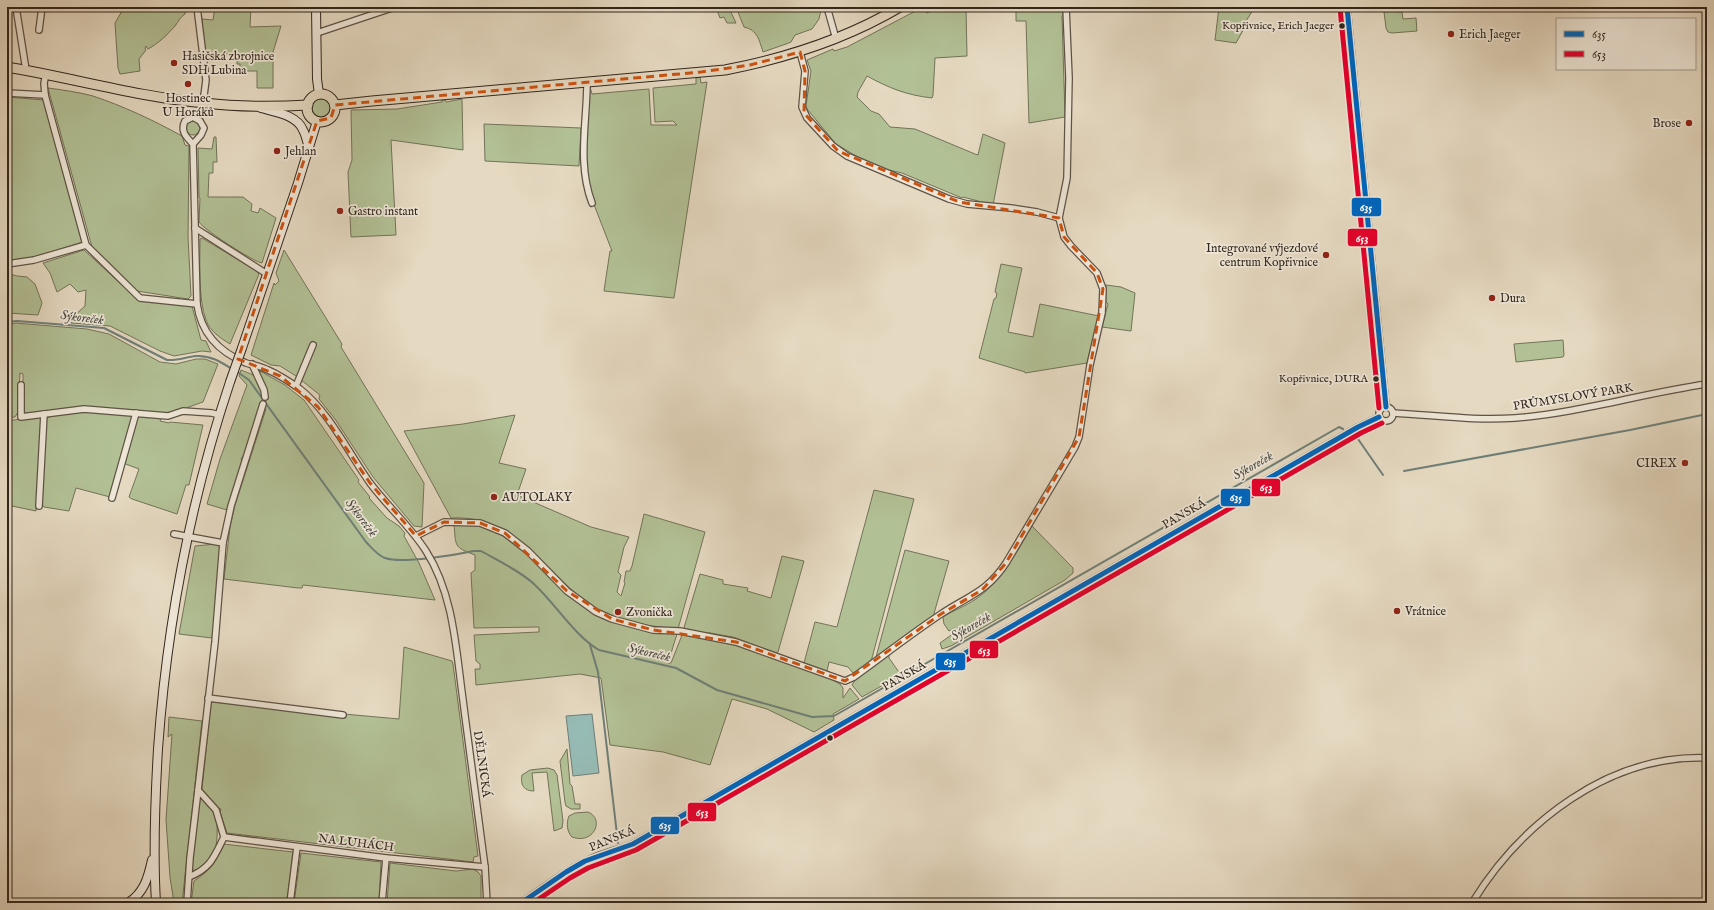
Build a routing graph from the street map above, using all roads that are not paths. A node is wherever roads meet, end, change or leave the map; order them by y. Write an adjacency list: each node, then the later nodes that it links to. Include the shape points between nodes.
1 (16, 7): 15 (street)
2 (42, 7): 10 (street)
3 (197, 7): 21 (street, via 206,80)
4 (316, 7): 11 (main road)
5 (395, 7): 11 (street)
6 (827, 7): 12 (street)
7 (900, 7): 12 (main road)
8 (1066, 7): 29 (street, via 1069,78 1067,178)
9 (1347, 7): 42 (street)
10 (39, 30)
11 (317, 33): 19 (main road)
12 (836, 39): 13 (main road)
13 (800, 52): 17 (main road, via 725,70); 29 (street, via 805,71 802,107 804,113 838,151 863,164 958,202 1030,211)
14 (7, 67): 15 (main road)
15 (26, 70): 16 (main road)
16 (46, 74): 20 (street); 21 (main road)
17 (587, 82): 22 (main road); 28 (street, via 583,166)
18 (7, 93): 20 (street)
19 (319, 94): 22 (main road, via 328,96); 23 (main road, via 312,98)
20 (45, 95): 31 (street)
21 (203, 103): 24 (main road)
22 (335, 105): 25 (main road, via 331,118 324,122)
23 (308, 106): 24 (main road); 25 (main road, via 310,115)
24 (259, 107): 27 (main road, via 299,123)
25 (317, 121): 27 (main road)
26 (193, 144): 26 (street, via 204,128 200,121 193,117 185,121 183,127 186,137); 30 (street, DĚLNICKÁ)
27 (309, 149): 33 (main road)
28 (592, 203)
29 (1059, 218): 52 (street, via 1064,237 1097,273 1103,289 1102,313 1075,447 995,579 976,595 942,614 849,680 842,680 779,659 736,642 680,631 653,630 610,618 596,612 567,591 528,551 505,533 480,523 444,522)
30 (195, 228): 33 (street); 34 (street, DĚLNICKÁ)
31 (86, 245): 32 (street, via 34,260); 34 (street, via 140,298)
32 (7, 264)
33 (267, 274): 46 (main road, bridge)
34 (197, 304): 36 (street, DĚLNICKÁ, via 203,328 213,342 229,355)
35 (313, 345): 39 (street)
36 (252, 364): 39 (street, DĚLNICKÁ, via 269,370); 40 (street)
37 (1707, 384): 44 (street, PRŮMYSLOVÝ PARK, via 1558,413 1513,418)
38 (21, 385): 45 (street, via 21,417)
39 (296, 386): 52 (street, DĚLNICKÁ, via 321,411 370,483)
40 (265, 397)
41 (263, 404): 53 (street, via 231,506)
42 (1386, 407): 44 (street); 47 (street, via 1380,410)
43 (136, 413): 45 (street, via 84,409); 46 (street, via 168,416 183,412 212,412); 48 (street)
44 (1393, 413): 47 (street, via 1389,421)
45 (44, 414): 49 (street)
46 (219, 415): 51 (main road)
47 (1379, 417): 70 (street, PANSKÁ, via 640,841 593,857)
48 (112, 498)
49 (39, 506)
50 (174, 534): 51 (street)
51 (187, 536): 53 (street); 59 (main road, via 166,660 157,771)
52 (416, 536): 62 (street, DĚLNICKÁ, via 442,584 454,628)
53 (223, 543): 54 (street)
54 (208, 698): 55 (street); 57 (street)
55 (343, 715)
56 (1707, 758): 71 (street, via 1670,759 1624,772 1602,781 1563,804 1510,851)
57 (198, 790): 58 (street, via 216,810); 63 (street)
58 (224, 837): 60 (street, NA LUHÁCH); 63 (street, via 210,864)
59 (155, 844): 64 (main road, via 144,886); 65 (main road)
60 (297, 847): 61 (street, NA LUHÁCH); 67 (street)
61 (386, 858): 62 (street, NA LUHÁCH); 68 (street)
62 (485, 867): 69 (street, DĚLNICKÁ)
63 (189, 877): 66 (street)
64 (128, 903)
65 (156, 903)
66 (187, 903)
67 (290, 903)
68 (382, 903)
69 (487, 903)
70 (521, 903)
71 (1472, 903)

